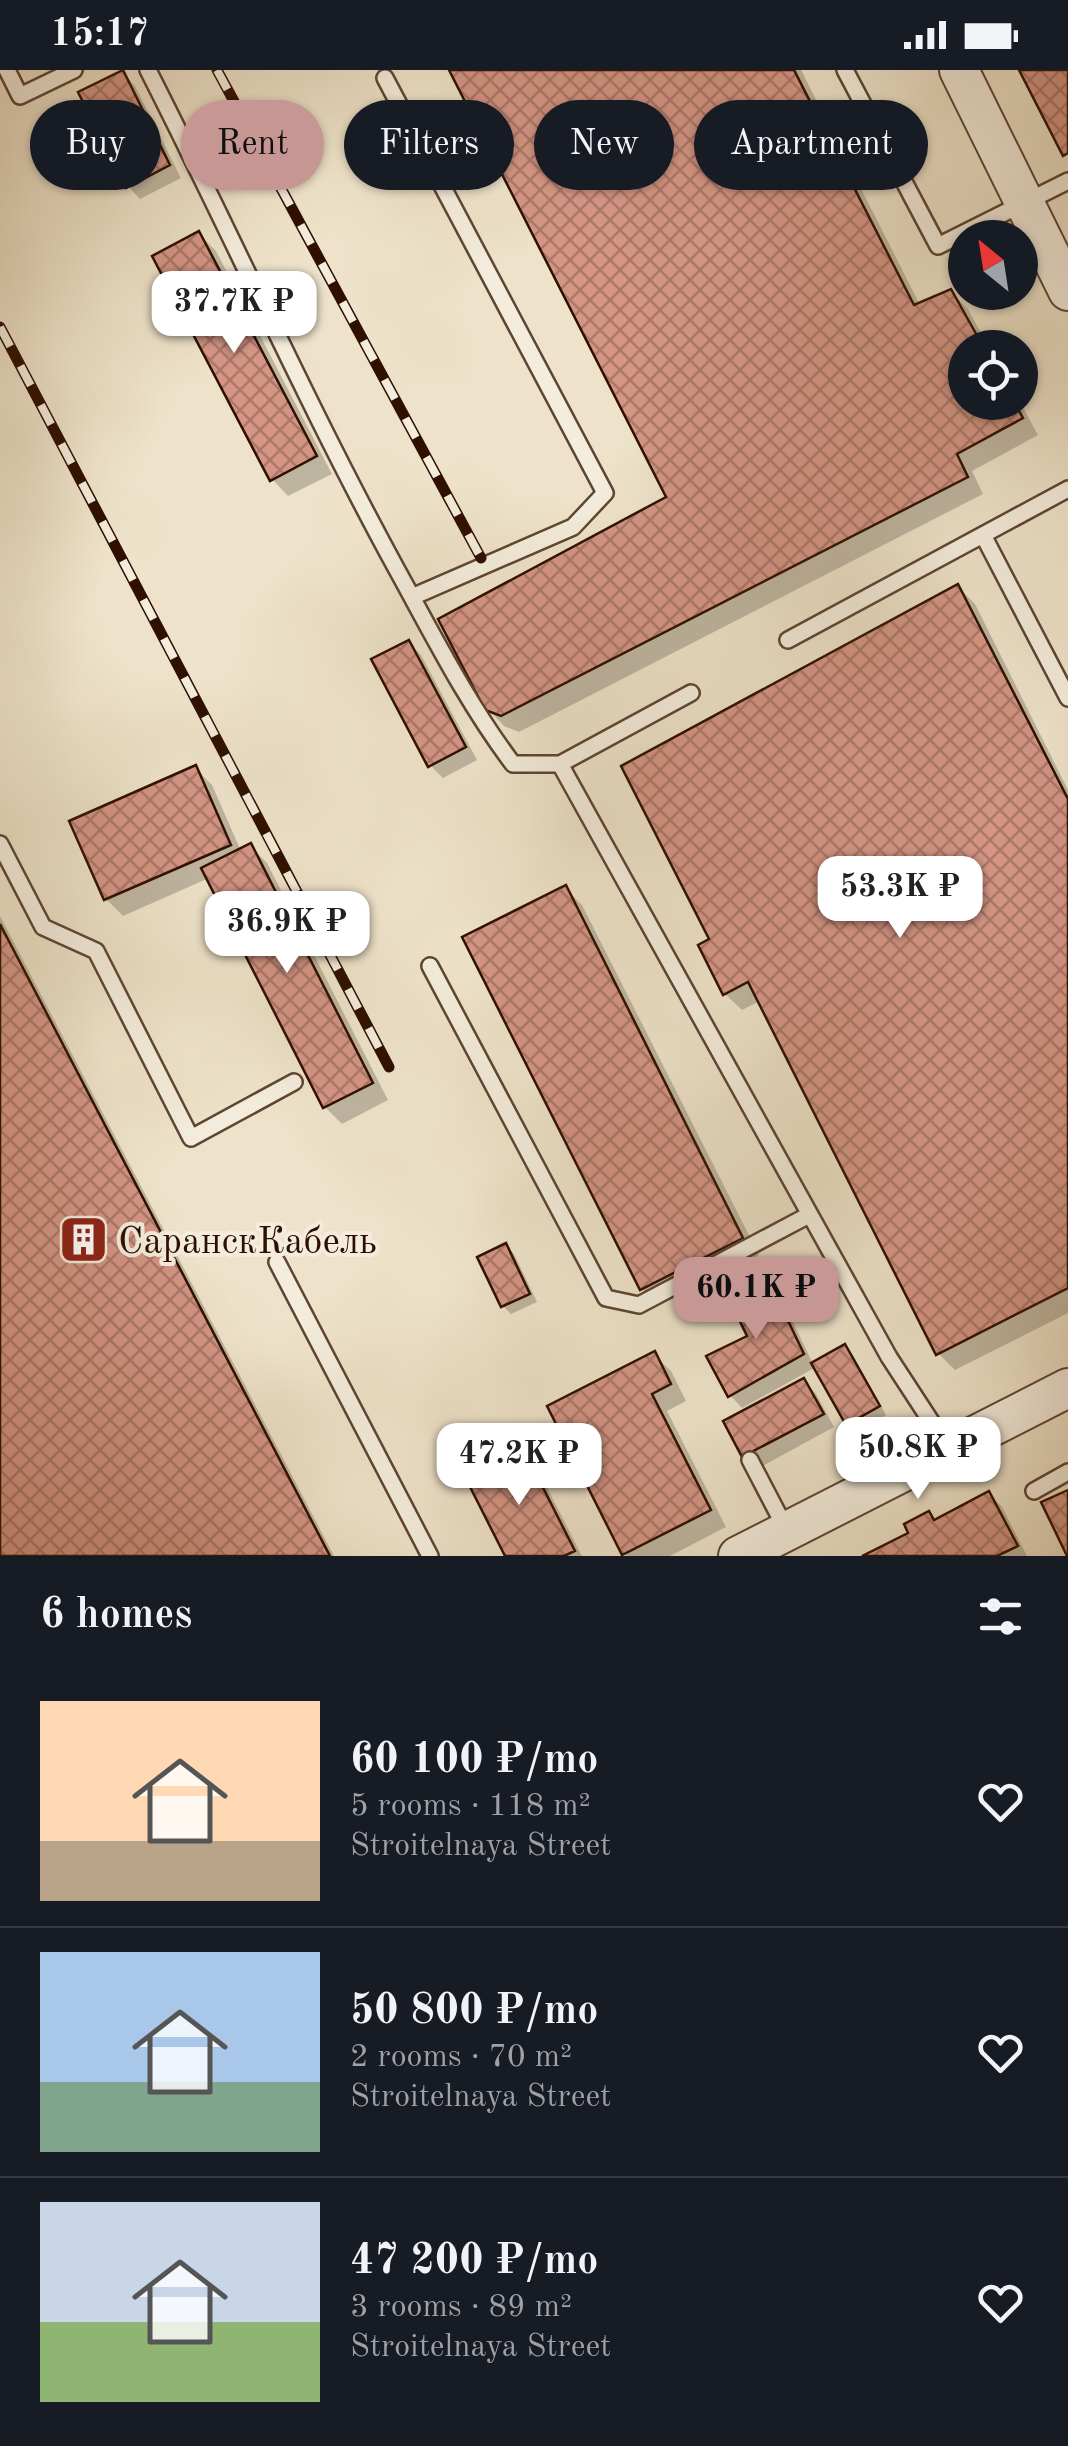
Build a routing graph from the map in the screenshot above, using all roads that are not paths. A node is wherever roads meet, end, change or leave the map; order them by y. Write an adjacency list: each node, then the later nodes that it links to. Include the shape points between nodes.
1 (8, 70): 2 (lane, via 20,96)
2 (74, 70)
3 (148, 70): 12 (lane, via 336,457)
4 (846, 70): 8 (lane, via 938,246)
5 (959, 70): 8 (street)
6 (386, 78): 12 (lane, via 605,493 573,528)
7 (1068, 181): 8 (lane)
8 (1026, 203): 9 (street)
9 (1068, 291)
10 (1068, 489): 11 (lane)
11 (983, 534): 13 (lane); 15 (lane)
12 (412, 597): 16 (lane, via 479,720 513,764)
13 (788, 640)
14 (691, 693): 16 (lane)
15 (1068, 698)
16 (560, 764): 20 (lane)
17 (0, 844): 19 (lane, via 43,927 96,951 190,1138)
18 (430, 966): 20 (lane, via 606,1298 640,1306)
19 (294, 1082)
20 (810, 1215): 23 (lane)
21 (277, 1262): 28 (lane)
22 (1068, 1388): 23 (street)
23 (949, 1449): 27 (street)
24 (750, 1460): 27 (lane)
25 (1068, 1472): 26 (lane)
26 (1034, 1492)
27 (787, 1531): 29 (street)
28 (430, 1556)
29 (738, 1556)

